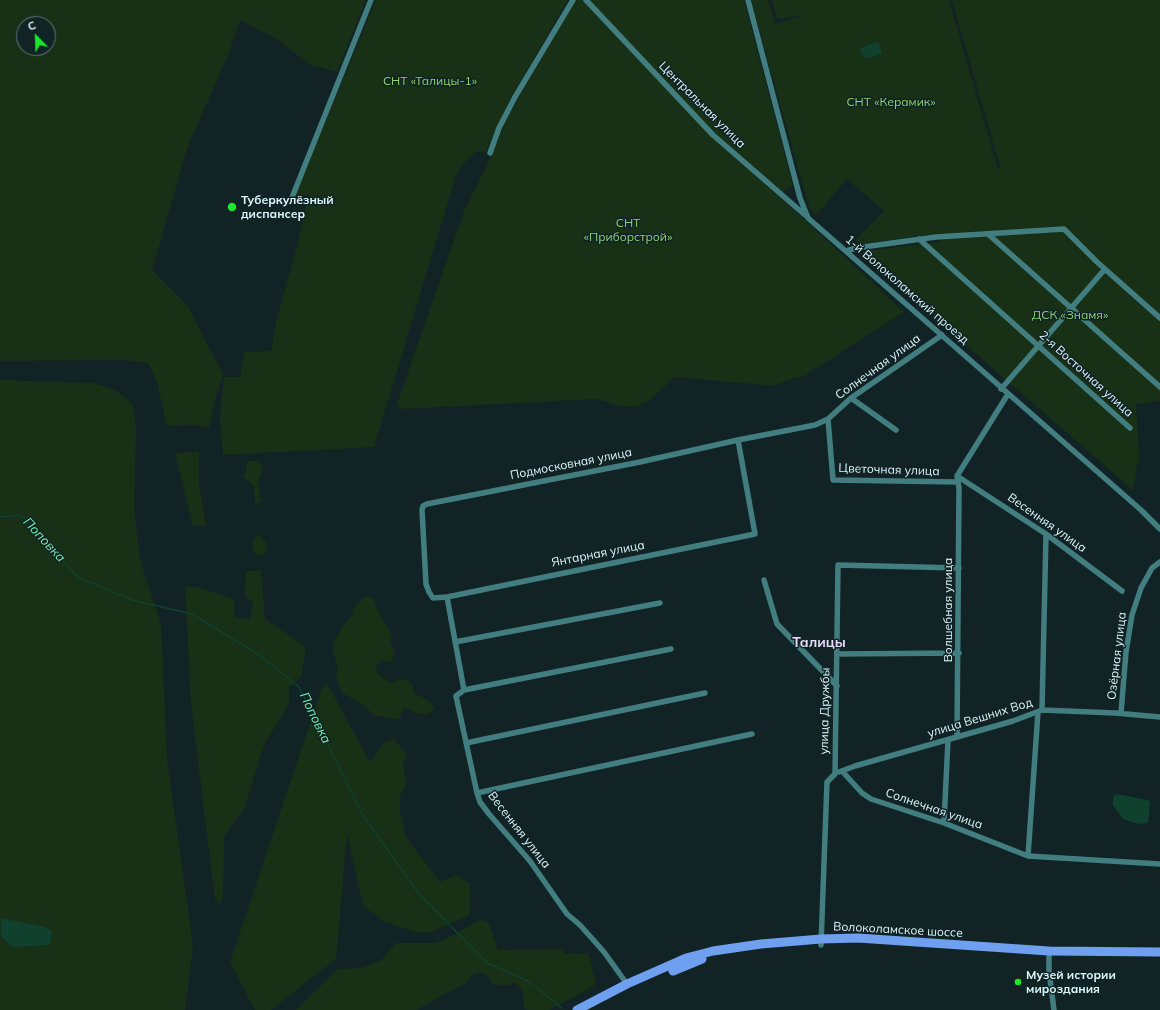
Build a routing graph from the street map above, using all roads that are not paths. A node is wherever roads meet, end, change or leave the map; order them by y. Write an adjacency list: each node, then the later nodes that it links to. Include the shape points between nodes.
1 (371, 0): 6 (street)
2 (573, 0): 5 (street, via 515,97)
3 (586, 0): 7 (street, Центральная улица, via 713,135)
4 (748, 0): 7 (street, 1-й Волоколамский проезд, via 801,204)
5 (490, 153)
6 (291, 200)
7 (808, 218): 10 (street, 1-й Волоколамский проезд)
8 (988, 234): 9 (street); 11 (street, via 1064,229); 12 (street)
9 (920, 239): 10 (street); 15 (street, 2-я Восточная улица)
10 (846, 251): 14 (street, 1-й Волоколамский проезд)
11 (1105, 269): 12 (street); 13 (street)
12 (1072, 308): 15 (street); 16 (street)
13 (1160, 318)
14 (942, 335): 17 (street, 1-й Волоколамский проезд); 19 (street, Солнечная улица)
15 (1038, 347): 17 (street); 21 (street, 2-я Восточная улица)
16 (1160, 387)
17 (1001, 389): 18 (street, 1-й Волоколамский проезд)
18 (1008, 394): 24 (street); 25 (street, 1-й Волоколамский проезд)
19 (851, 398): 20 (street, Солнечная улица); 22 (street)
20 (828, 419): 23 (street, Подмосковная улица, via 815,425); 24 (street, Цветочная улица, via 833,480)
21 (1130, 428)
22 (896, 430)
23 (738, 440): 31 (street, Янтарная улица, via 755,534); 31 (street, Подмосковная улица, via 423,506 426,584 433,598)
24 (957, 479): 26 (street, Весенняя улица); 28 (street, Волшебная улица)
25 (1160, 529)
26 (1046, 534): 30 (street, Весенняя улица); 40 (street)
27 (1160, 562): 41 (street, Озёрная улица, via 1152,568 1141,588 1132,615)
28 (959, 568): 35 (street, Волшебная улица); 36 (street, улица Дружбы, via 838,565)
29 (764, 580): 37 (street, via 777,624)
30 (1122, 591)
31 (447, 597): 33 (street)
32 (660, 603): 33 (street)
33 (455, 642): 38 (street)
34 (671, 648): 38 (street)
35 (959, 653): 36 (street); 44 (street, Волшебная улица)
36 (838, 654): 37 (street, улица Дружбы)
37 (837, 686): 48 (street, улица Дружбы)
38 (464, 690): 46 (street, Весенняя улица, via 456,696 456,700)
39 (705, 693): 46 (street)
40 (1040, 711): 41 (street, улица Вешних Вод); 44 (street, улица Вешних Вод); 51 (street)
41 (1121, 713): 42 (street, улица Вешних Вод)
42 (1160, 717)
43 (752, 734): 49 (street)
44 (957, 737): 45 (street, улица Вешних Вод)
45 (948, 740): 47 (street, улица Вешних Вод); 50 (street)
46 (466, 744): 49 (street, Весенняя улица)
47 (842, 771): 48 (street, улица Вешних Вод); 50 (street, Солнечная улица, via 871,799)
48 (835, 774): 53 (street, via 827,782)
49 (477, 793): 57 (street, Весенняя улица, via 489,814 530,861 567,914 604,952)
50 (944, 823): 51 (street, Солнечная улица)
51 (1028, 856): 52 (street, Солнечная улица)
52 (1160, 864)
53 (821, 942): 55 (main road, Волоколамское шоссе); 57 (main road, Волоколамское шоссе, via 761,944 699,954); 59 (main road, Волоколамское шоссе, via 701,960 630,989)
54 (1160, 952): 55 (main road, Волоколамское шоссе)
55 (1049, 954): 56 (main road, Волоколамское шоссе); 60 (street)
56 (1160, 958)
57 (627, 984): 58 (main road, Волоколамское шоссе)
58 (577, 1010)
59 (590, 1010)
60 (1054, 1010)

